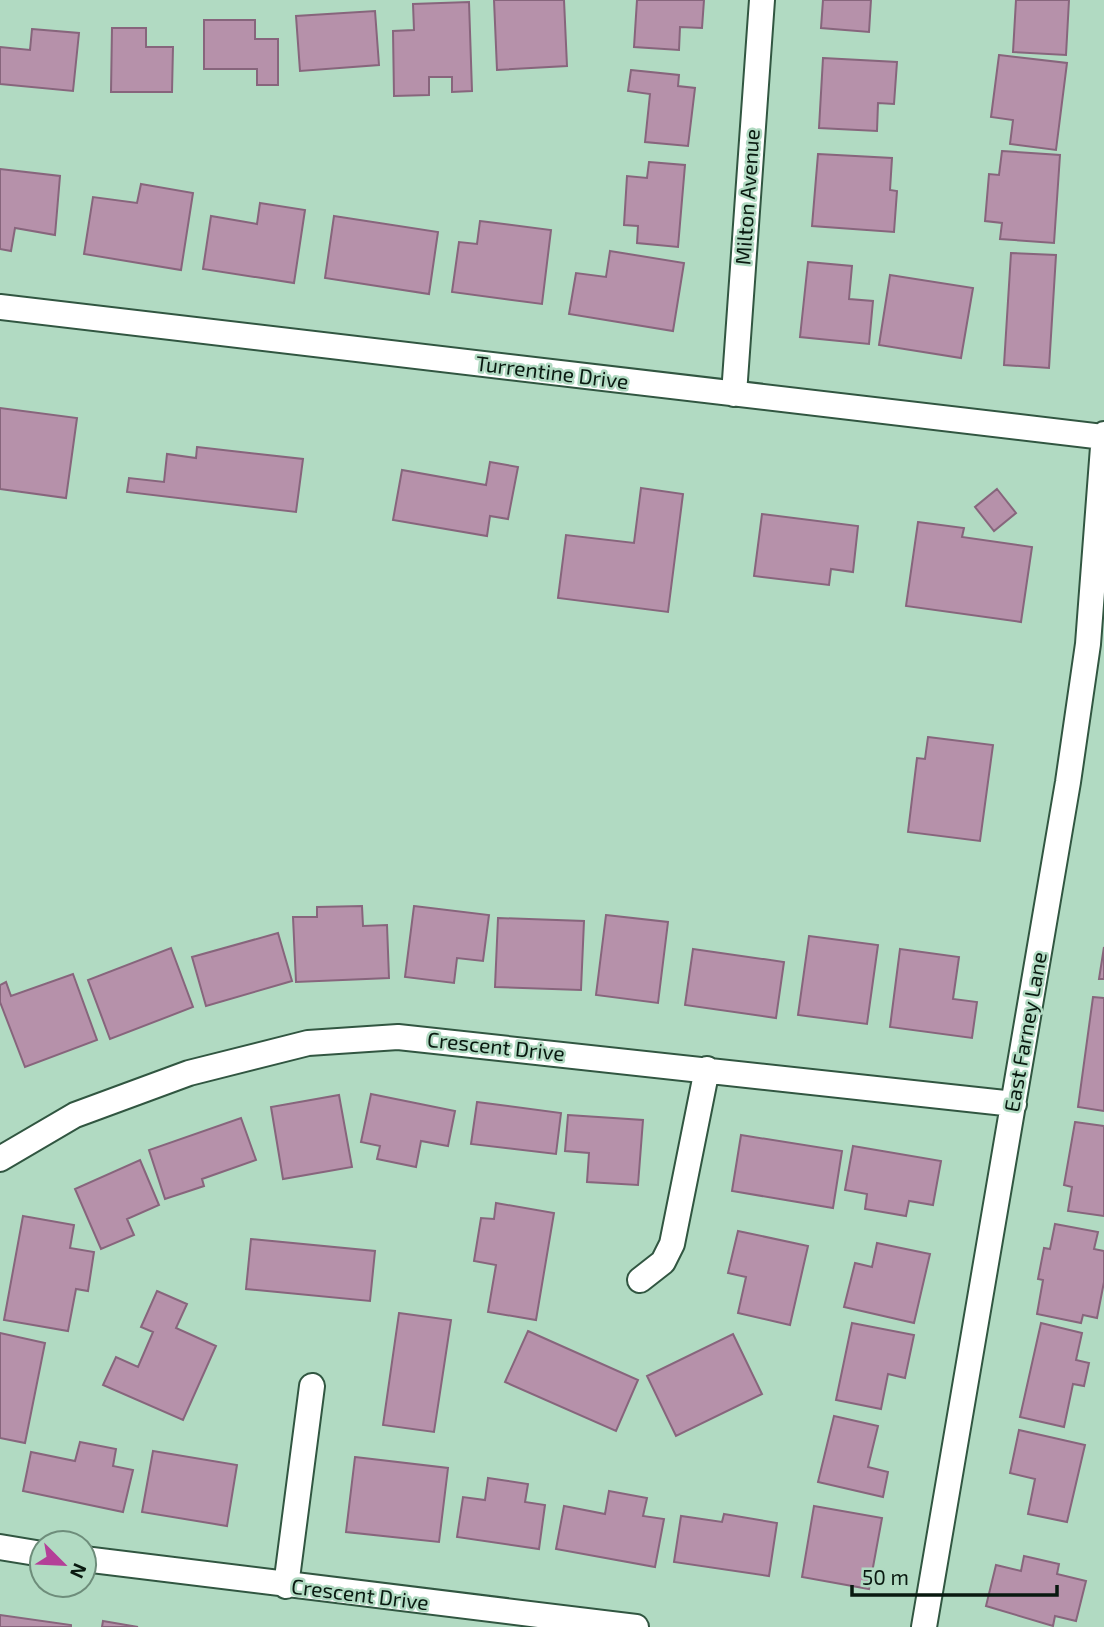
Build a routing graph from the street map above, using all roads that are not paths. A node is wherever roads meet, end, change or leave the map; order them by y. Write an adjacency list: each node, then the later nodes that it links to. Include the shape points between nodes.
1 (762, 0): 3 (street, Milton Avenue)
2 (0, 307): 3 (street, Turrentine Drive)
3 (734, 394): 4 (street, Turrentine Drive)
4 (1104, 435): 5 (street, East Farney Lane)
5 (1096, 644): 7 (street, East Farney Lane)
6 (706, 1069): 7 (street, Crescent Drive); 8 (street, Crescent Drive, via 398,1037 308,1043 188,1073 75,1115); 9 (street, via 673,1244 663,1262)
7 (1014, 1104): 16 (street, East Farney Lane)
8 (0, 1159)
9 (640, 1280)
10 (312, 1385): 14 (street)
11 (0, 1547): 12 (street)
12 (28, 1552)
13 (98, 1561): 14 (street, Crescent Drive)
14 (286, 1586): 15 (street, Crescent Drive)
15 (636, 1627)
16 (925, 1627)

